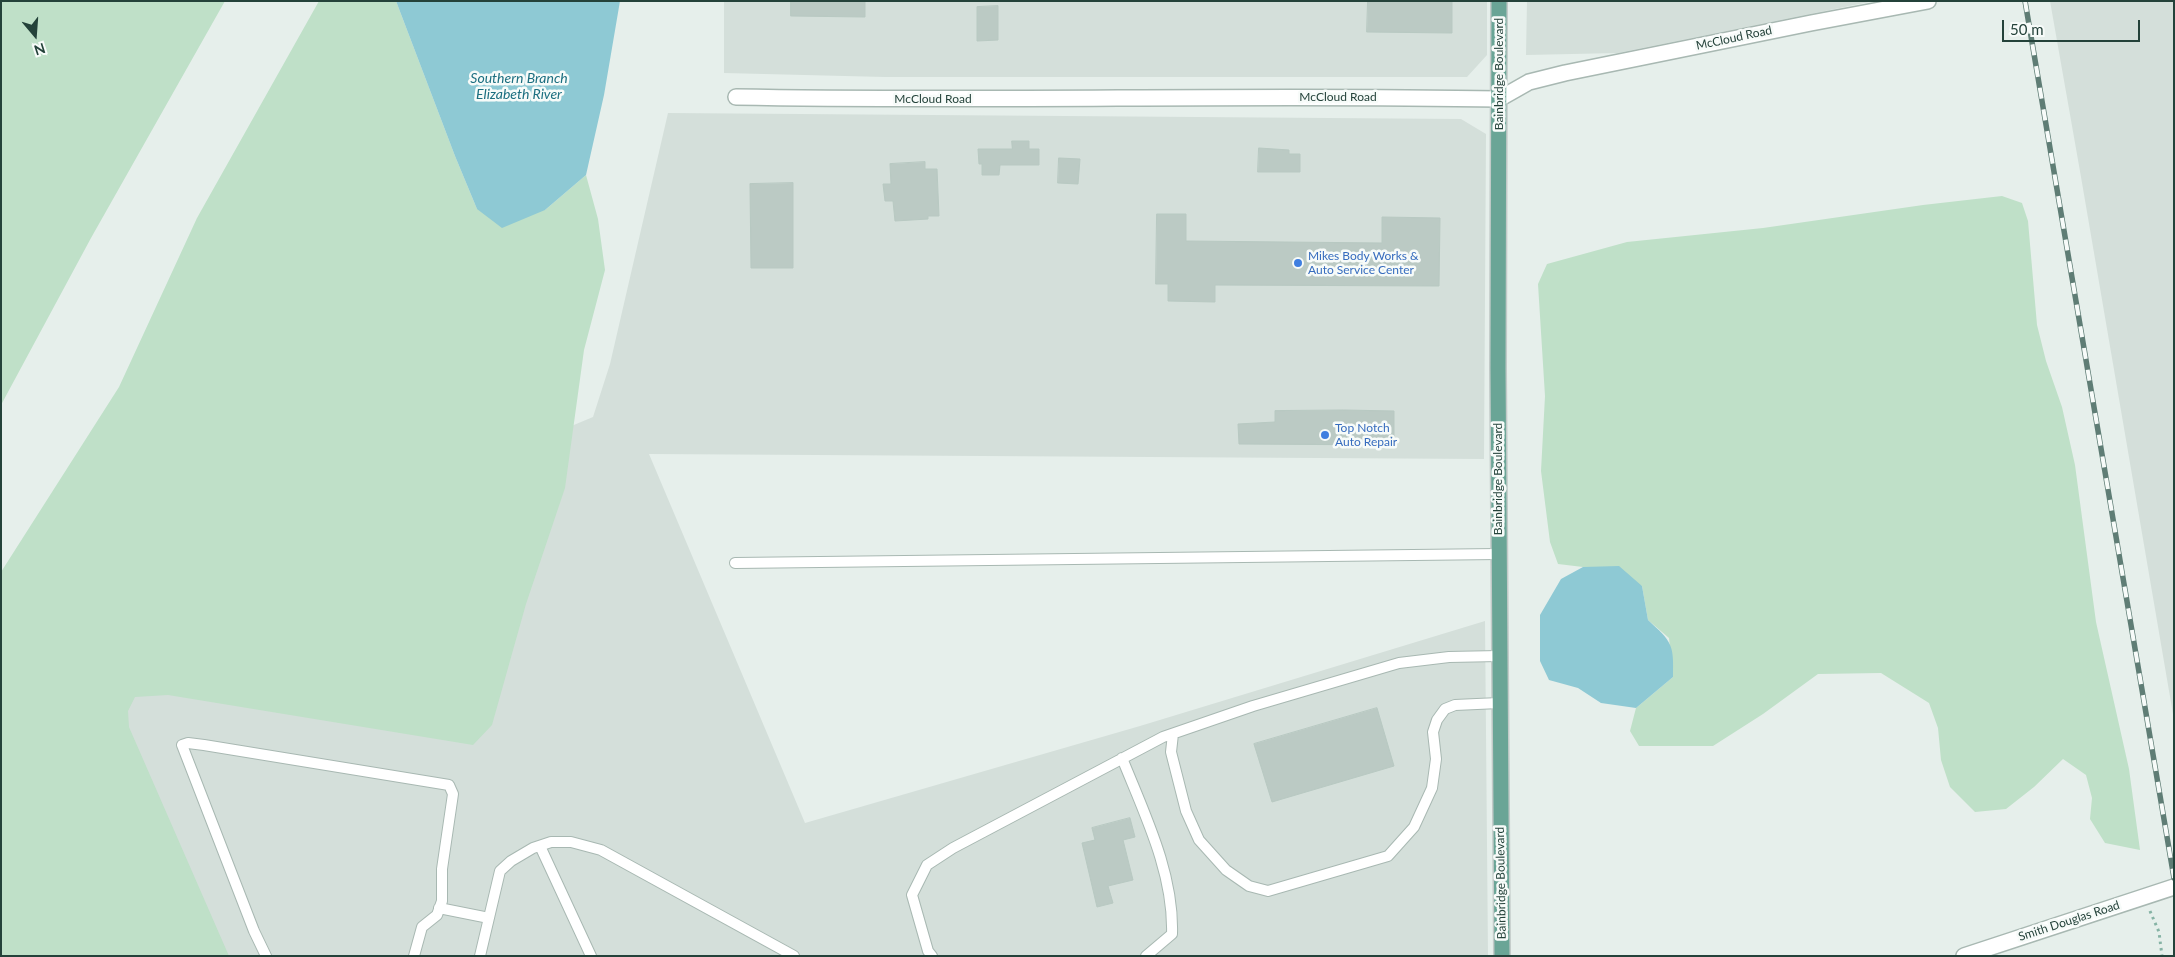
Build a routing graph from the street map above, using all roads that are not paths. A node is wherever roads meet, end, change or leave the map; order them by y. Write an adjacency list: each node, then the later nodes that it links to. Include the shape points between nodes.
1 (1499, 1): 4 (main road, Bainbridge Boulevard)
2 (1928, 1): 4 (street, McCloud Road, via 1565,73 1529,82)
3 (736, 97): 4 (street, McCloud Road)
4 (1499, 99): 5 (main road, Bainbridge Boulevard)
5 (1498, 554): 6 (lane); 7 (main road, Bainbridge Boulevard)
6 (735, 563)
7 (1499, 656): 8 (main road, Bainbridge Boulevard); 9 (lane, via 1399,663 1253,706)
8 (1499, 703): 9 (lane, via 1456,705 1445,709 1437,720 1433,732 1436,759 1432,788 1414,827 1388,856 1268,891 1248,886 1226,870 1199,840 1186,811 1171,752); 22 (main road, Bainbridge Boulevard)
9 (1174, 734): 10 (lane)
10 (1122, 758): 20 (lane, via 953,848 928,865 912,895); 21 (lane, via 1162,860 1173,914 1172,934)
11 (540, 846): 14 (lane, via 511,861 500,872); 18 (lane); 19 (lane, via 551,842 571,842 601,850)
12 (2174, 887): 23 (street, Smith Douglas Road)
13 (439, 908): 14 (lane); 15 (lane, via 453,794 449,785 204,744 182,745); 16 (lane, via 437,916 422,927)
14 (489, 918): 17 (lane)
15 (266, 956)
16 (414, 956)
17 (480, 956)
18 (591, 956)
19 (794, 956)
20 (932, 956)
21 (1146, 956)
22 (1502, 956)
23 (1964, 956)

